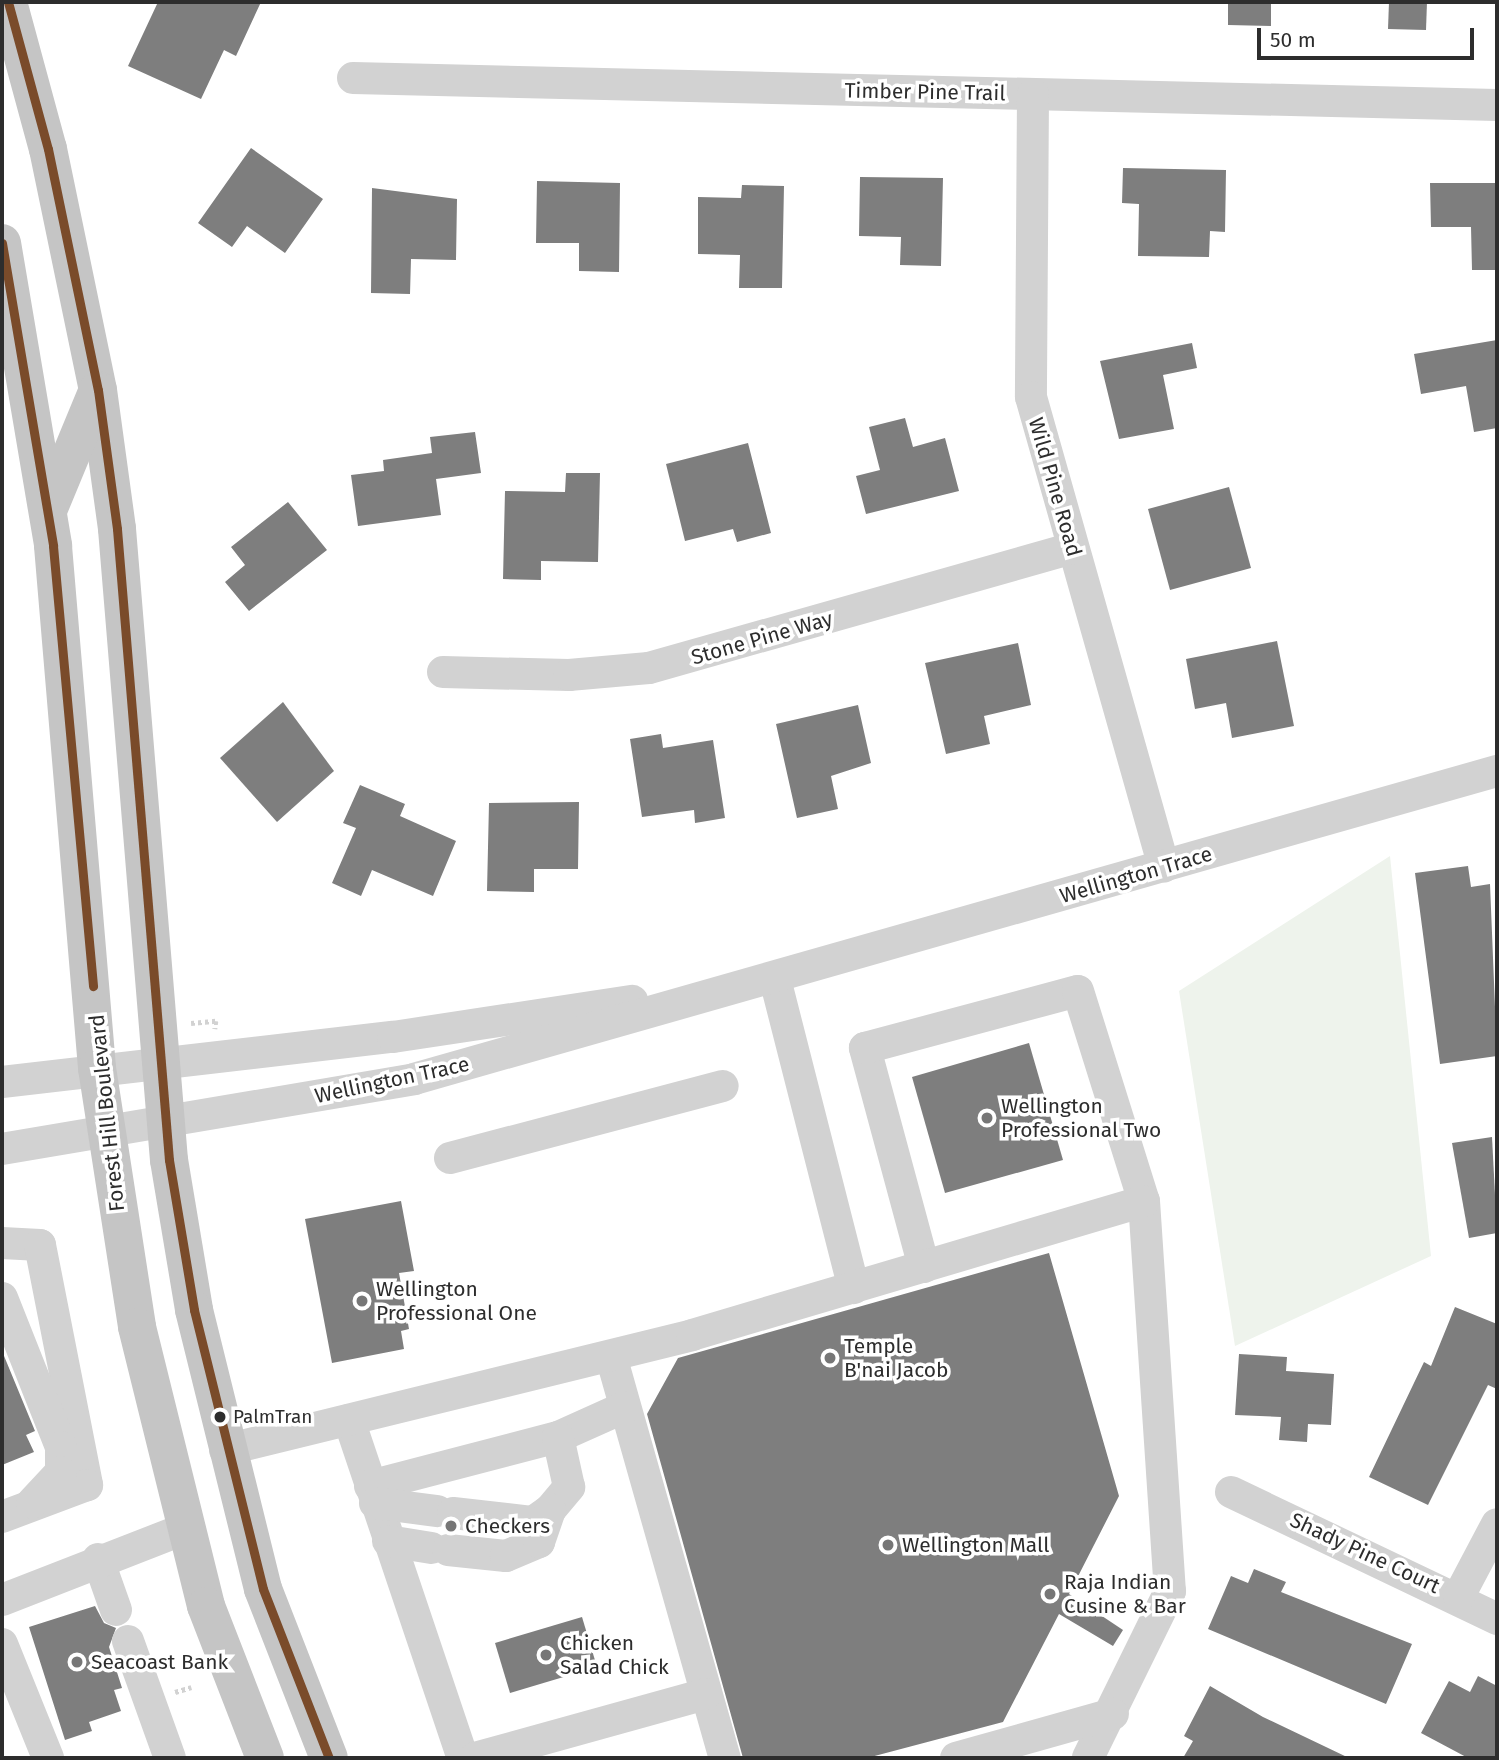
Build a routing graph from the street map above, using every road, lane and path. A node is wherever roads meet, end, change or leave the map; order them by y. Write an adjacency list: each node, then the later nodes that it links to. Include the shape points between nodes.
1 (8, 2): 6 (main road, via 54,175)
2 (353, 78): 3 (street, Timber Pine Trail)
3 (1033, 95): 4 (street, Timber Pine Trail); 8 (street, Wild Pine Road, via 1031,397)
4 (1497, 105)
5 (2, 243): 7 (main road, Forest Hill Boulevard)
6 (98, 390): 7 (main road); 13 (main road, via 117,529)
7 (48, 510): 14 (main road, Forest Hill Boulevard)
8 (1072, 548): 9 (street, Stone Pine Way, via 649,668 569,675); 11 (street, Wild Pine Road)
9 (443, 672)
10 (1497, 771): 11 (street, Wellington Trace)
11 (1164, 867): 12 (street, Wellington Trace)
12 (775, 979): 13 (street, Wellington Trace, via 393,1037); 17 (street, Wellington Trace, via 414,1079); 24 (street)
13 (159, 1060): 14 (street, Wellington Trace); 17 (main road)
14 (97, 1068): 15 (street, Wellington Trace); 18 (main road, Forest Hill Boulevard)
15 (2, 1082)
16 (723, 1086): 20 (street)
17 (165, 1125): 18 (street, Wellington Trace); 30 (main road, via 194,1310)
18 (105, 1134): 19 (street, Wellington Trace); 36 (main road, Forest Hill Boulevard, via 137,1327)
19 (2, 1149)
20 (450, 1158)
21 (1144, 1201): 23 (street); 23 (street, via 1079,991 865,1048); 48 (street, via 1170,1591)
22 (2, 1243): 34 (street, via 40,1245 87,1485)
23 (924, 1267): 24 (street)
24 (854, 1288): 26 (street)
25 (2, 1298): 34 (street, via 61,1447 61,1472)
26 (611, 1356): 27 (street); 28 (street)
27 (625, 1406): 29 (street); 47 (street)
28 (349, 1420): 30 (street); 32 (street)
29 (558, 1437): 32 (street); 33 (street, via 569,1487)
30 (225, 1450): 53 (main road, via 263,1589)
31 (1231, 1492): 39 (street, Shady Pine Court)
32 (373, 1494): 33 (street, via 445,1512 533,1522); 37 (street)
33 (550, 1510): 37 (street, via 539,1542 506,1556)
34 (15, 1512)
35 (1497, 1524): 39 (street)
36 (184, 1528): 38 (street); 52 (main road, Forest Hill Boulevard, via 206,1606)
37 (388, 1541): 49 (street)
38 (98, 1559): 40 (street); 41 (street)
39 (1458, 1596): 42 (street, Shady Pine Court)
40 (2, 1600)
41 (116, 1610)
42 (1497, 1619)
43 (128, 1641): 51 (street)
44 (2, 1644): 50 (street)
45 (191, 1688): 46 (path)
46 (171, 1693)
47 (705, 1694): 49 (street); 54 (street)
48 (1113, 1714): 55 (street); 56 (street)
49 (481, 1757)
50 (48, 1758)
51 (170, 1758)
52 (265, 1758)
53 (329, 1758)
54 (724, 1758)
55 (956, 1758)
56 (1088, 1758)

